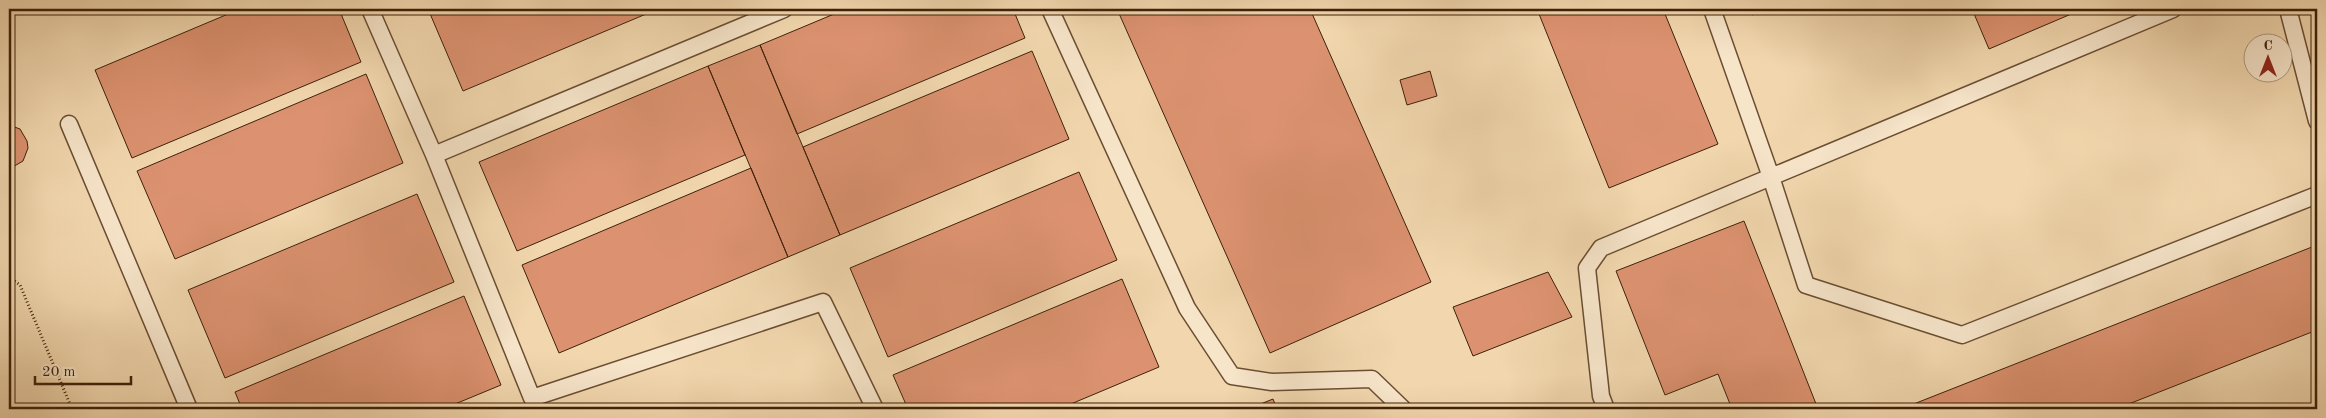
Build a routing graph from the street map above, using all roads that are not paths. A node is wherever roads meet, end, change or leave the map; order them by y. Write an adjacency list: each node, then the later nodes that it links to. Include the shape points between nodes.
1 (370, 9): 9 (lane)
2 (784, 9): 9 (lane)
3 (1050, 9): 15 (lane, via 1187,308 1232,376 1272,382 1372,379)
4 (1712, 9): 10 (lane)
5 (2173, 9): 10 (lane)
6 (2288, 9): 7 (lane)
7 (2317, 121)
8 (69, 124): 13 (lane)
9 (434, 155): 12 (lane)
10 (1771, 177): 11 (lane, via 1806,284 1962,335); 16 (lane, via 1601,248 1587,268 1601,396)
11 (2317, 195)
12 (527, 404): 14 (lane, via 823,302)
13 (190, 409)
14 (875, 409)
15 (1403, 409)
16 (1606, 409)

